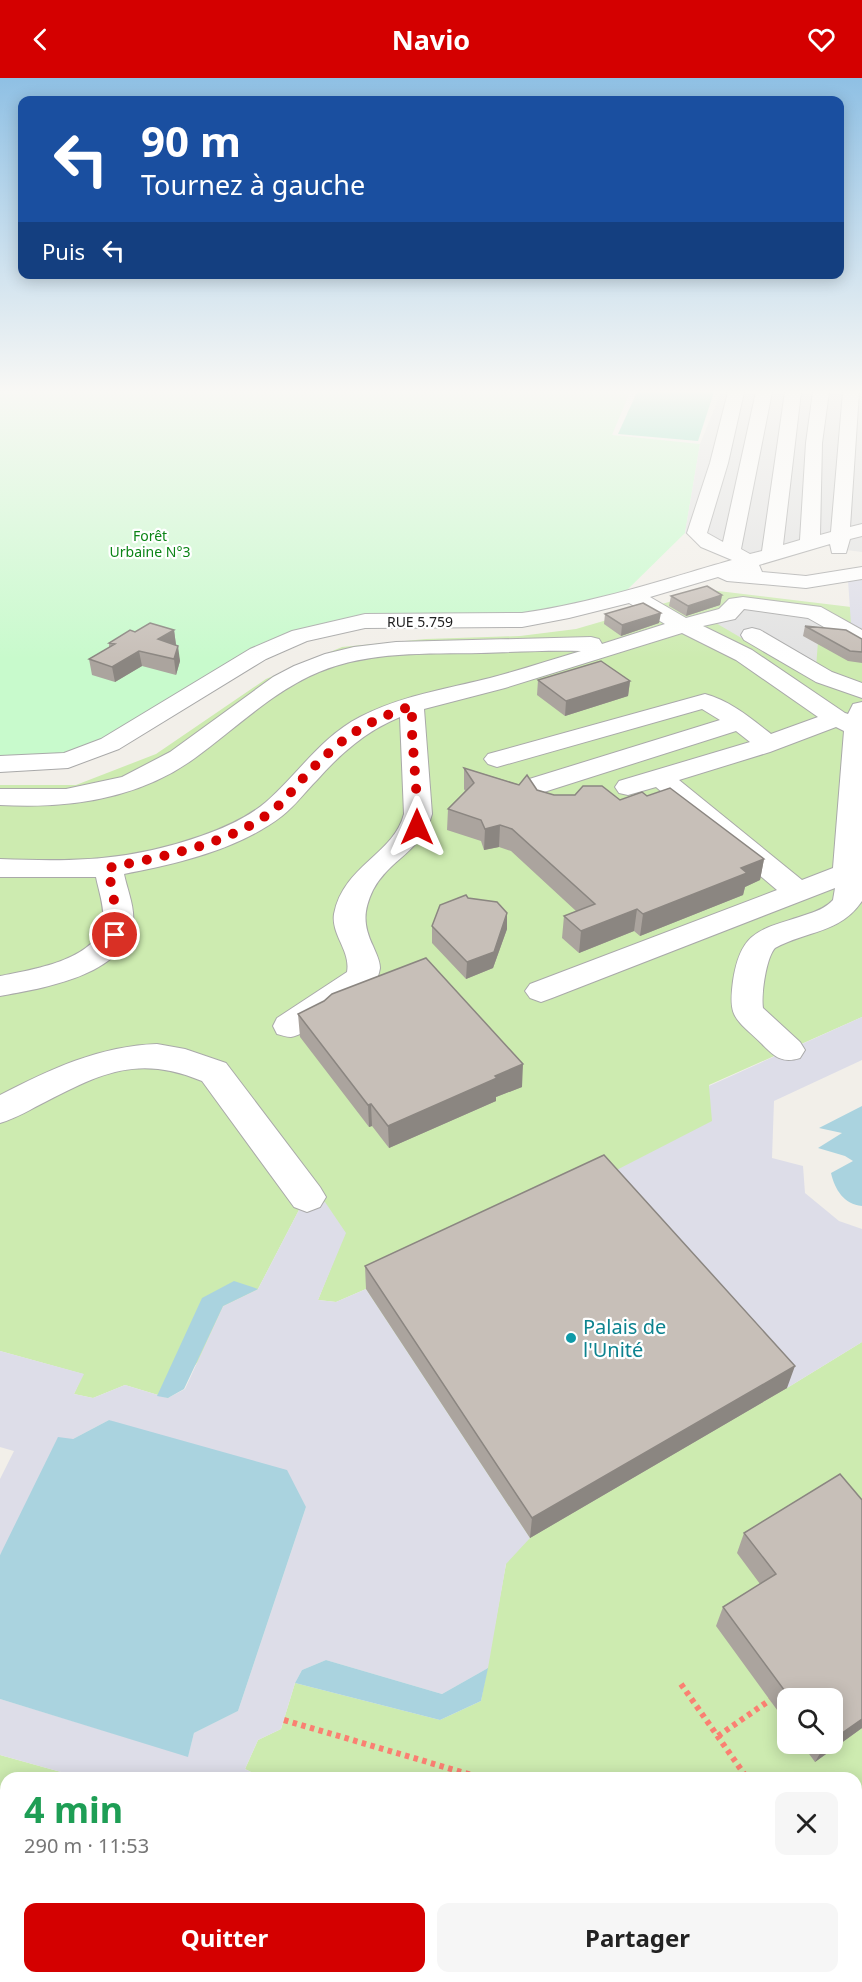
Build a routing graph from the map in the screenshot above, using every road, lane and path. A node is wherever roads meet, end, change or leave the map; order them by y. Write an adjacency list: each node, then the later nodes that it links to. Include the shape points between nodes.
1 (714, 481): 9 (lane, via 697,535)
2 (749, 481): 9 (lane)
3 (780, 481): 8 (lane)
4 (813, 481): 7 (lane)
5 (851, 481): 6 (lane)
6 (847, 538): 7 (lane, RUE 5.759)
7 (810, 544): 8 (lane, RUE 5.759)
8 (772, 554): 9 (lane, RUE 5.759)
9 (743, 564): 10 (lane, via 806,582); 11 (lane, RUE 5.759)
10 (862, 573)
11 (632, 596): 15 (lane); 27 (lane, RUE 5.759, via 522,620 365,621 300,636 258,654 110,744 68,760)
12 (779, 607): 13 (lane); 14 (lane, via 740,603 732,612); 18 (lane)
13 (818, 614): 16 (lane); 19 (lane)
14 (717, 617): 15 (lane); 18 (lane)
15 (683, 625): 17 (lane); 23 (lane, via 744,655)
16 (862, 639)
17 (623, 645): 22 (lane); 31 (lane, via 392,648 335,658 277,685 170,763 134,781 66,797)
18 (778, 650): 19 (lane)
19 (816, 672): 21 (lane)
20 (586, 680): 22 (lane, via 471,712 450,713)
21 (862, 691)
22 (423, 703): 33 (lane, via 366,723 332,748 273,811 242,830 204,845); 38 (lane, via 412,733 417,827 369,874 349,916 365,970 362,977)
23 (852, 718): 25 (lane); 34 (lane)
24 (740, 722): 25 (lane); 26 (lane, via 710,702 700,701); 29 (lane)
25 (768, 744): 28 (lane)
26 (497, 759)
27 (0, 764)
28 (661, 778): 30 (lane); 35 (lane)
29 (535, 786)
30 (628, 787)
31 (0, 796)
32 (0, 868): 33 (lane)
33 (108, 868): 36 (lane, via 118,922 107,946 91,960 63,973)
34 (847, 873): 35 (lane); 39 (lane, via 849,898 845,907 768,939 757,949 746,1003 748,1012)
35 (798, 892): 37 (lane)
36 (0, 986)
37 (541, 991)
38 (289, 1026)
39 (788, 1050)
40 (0, 1110): 41 (lane, via 85,1067 113,1060 142,1055 193,1062 214,1072)
41 (307, 1197)
42 (681, 1684): 45 (path)
43 (770, 1700): 45 (path)
44 (284, 1720): 46 (path)
45 (718, 1736): 47 (path)
46 (462, 1772)
47 (743, 1772)

